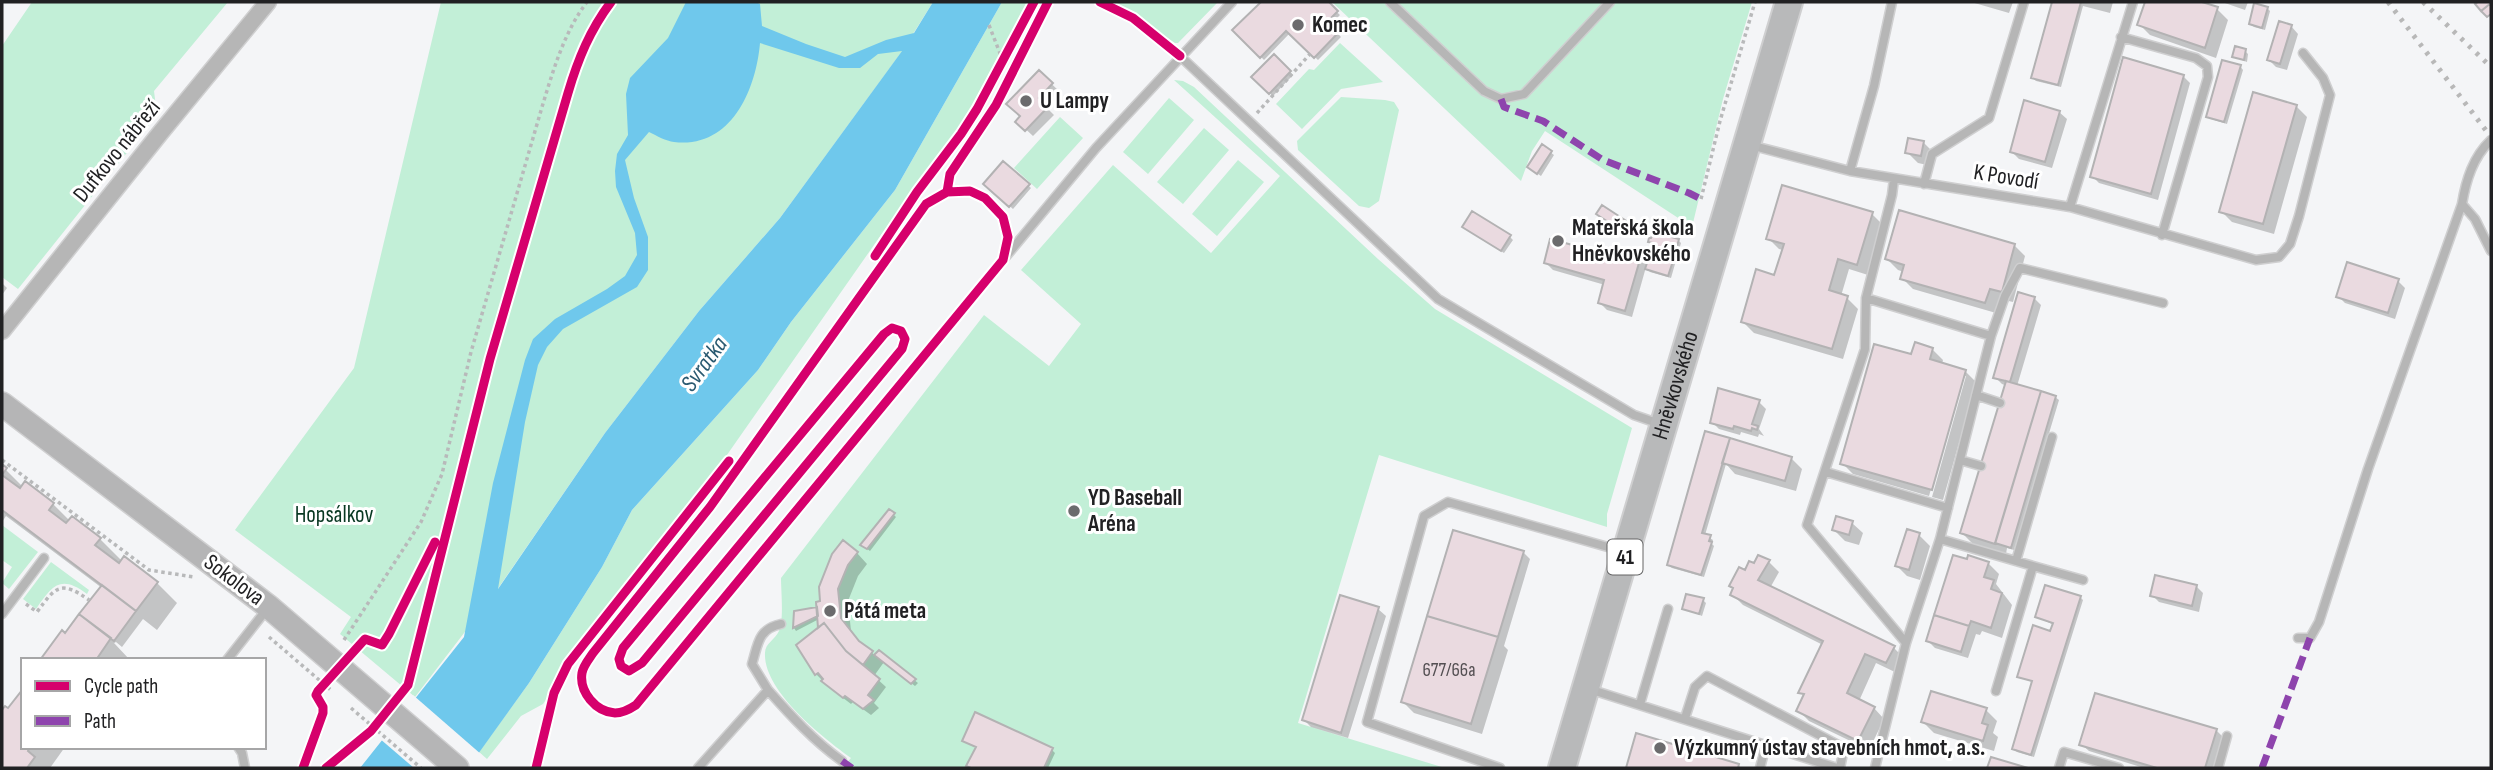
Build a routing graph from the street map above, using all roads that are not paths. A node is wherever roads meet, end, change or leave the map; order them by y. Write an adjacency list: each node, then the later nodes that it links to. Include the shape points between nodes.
1 (268, 2): 24 (street, Dufkovo nábřeží)
2 (1232, 2): 11 (lane)
3 (1390, 2): 4 (lane, via 1484,91 1501,99 1524,94)
4 (1610, 2)
5 (1789, 2): 13 (main road, Hněvkovského / 41)
6 (1892, 2): 14 (lane)
7 (2024, 2): 16 (lane, via 1989,118 1932,154)
8 (2133, 2): 9 (lane)
9 (2121, 37): 18 (lane); 19 (lane, via 2196,58 2207,66 2208,77)
10 (2303, 53): 19 (lane, K Povodí, via 2330,95 2290,244 2279,257 2256,260)
11 (1180, 57): 21 (lane, via 1096,148); 29 (lane, via 1438,299 1634,415)
12 (2491, 140): 17 (lane, via 2473,164)
13 (1747, 144): 14 (lane, K Povodí); 29 (main road, Hněvkovského / 41)
14 (1850, 171): 15 (lane, K Povodí)
15 (1894, 179): 16 (lane, K Povodí); 22 (lane)
16 (1924, 184): 18 (lane, K Povodí)
17 (2462, 204): 20 (lane); 45 (lane, via 2319,622 2310,638)
18 (2070, 207): 19 (lane, K Povodí)
19 (2162, 235)
20 (2491, 251)
21 (1003, 260)
22 (1866, 298): 25 (lane); 33 (lane, via 1865,349)
23 (2163, 303): 25 (lane, via 2020,268)
24 (2, 331)
25 (1991, 336): 26 (lane)
26 (1976, 395): 27 (lane); 31 (lane)
27 (2000, 403)
28 (2, 404): 41 (street, Sokolova)
29 (1664, 425): 36 (main road, Hněvkovského / 41)
30 (2052, 437): 38 (lane)
31 (1960, 460): 32 (lane); 34 (lane)
32 (1981, 466)
33 (1826, 472): 34 (lane); 46 (lane, via 1807,525)
34 (1948, 508): 35 (lane)
35 (1940, 539): 38 (lane); 46 (lane)
36 (1626, 552): 48 (main road, Hněvkovského / 41); 60 (lane, via 1448,502 1424,516 1367,722)
37 (44, 558): 43 (lane)
38 (2016, 561): 39 (lane)
39 (2033, 566): 40 (lane); 50 (lane)
40 (2083, 580)
41 (269, 607): 47 (lane); 58 (street, Sokolova)
42 (1668, 609): 51 (lane)
43 (2, 614)
44 (780, 624): 49 (lane, via 768,626 761,636 752,664)
45 (2298, 638)
46 (1906, 643): 64 (lane)
47 (230, 658)
48 (1586, 688): 51 (lane); 61 (main road, Hněvkovského / 41)
49 (768, 690): 56 (lane, via 796,722); 59 (lane)
50 (1996, 691)
51 (1640, 704): 52 (lane)
52 (1685, 718): 54 (lane); 63 (lane, via 1695,687 1707,676 1844,748)
53 (2227, 736): 67 (lane)
54 (1766, 745): 62 (lane); 63 (lane)
55 (239, 749): 57 (lane)
56 (842, 761)
57 (245, 768)
58 (457, 768)
59 (698, 768)
60 (1500, 768)
61 (1562, 768)
62 (1759, 768)
63 (1838, 768)
64 (1875, 768)
65 (2059, 768): 66 (lane, via 2064,752)
66 (2119, 768)
67 (2218, 768)

